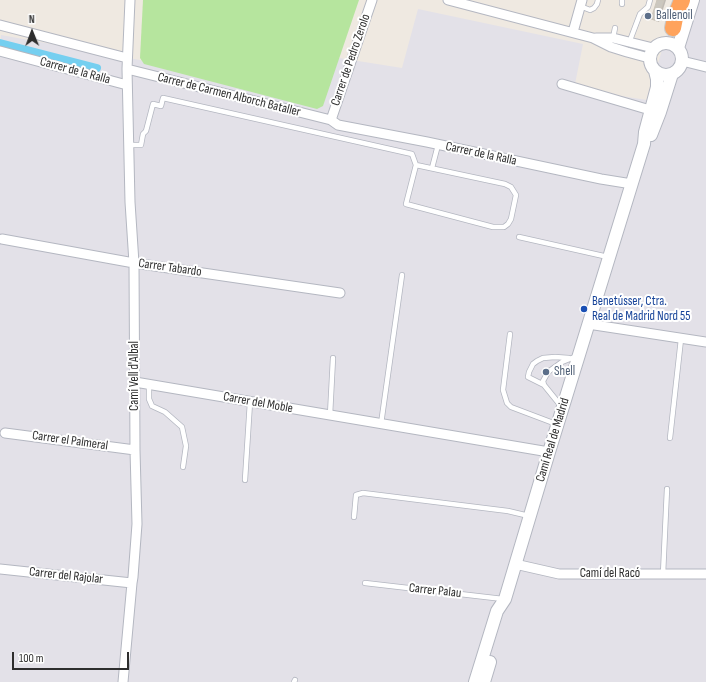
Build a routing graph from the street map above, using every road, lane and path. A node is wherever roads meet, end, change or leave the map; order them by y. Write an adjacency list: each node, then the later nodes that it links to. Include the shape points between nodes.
1 (130, 0): 21 (street, Camí Vell d'Albal)
2 (372, 0): 30 (street, Carrer de Pedro Zerolo)
3 (448, 0): 9 (street)
4 (598, 0): 10 (lane, via 590,10)
5 (650, 0): 17 (lane, via 648,7 640,14)
6 (682, 0): 13 (highway)
7 (687, 0): 13 (street, via 680,20)
8 (693, 0): 18 (street)
9 (474, 3): 14 (street)
10 (581, 3): 14 (street)
11 (0, 25): 21 (street)
12 (615, 28): 16 (lane)
13 (673, 28): 19 (street)
14 (573, 32): 15 (street)
15 (593, 38): 16 (street); 19 (street, via 627,52)
16 (612, 38): 17 (street)
17 (629, 43): 19 (street)
18 (678, 48): 19 (street, via 670,43); 22 (street)
19 (655, 50): 25 (street, via 650,63)
20 (0, 51): 28 (street, Carrer de la Ralla)
21 (127, 58): 24 (street, Camí Vell d'Albal)
22 (682, 61): 23 (street); 26 (street, via 678,70)
23 (706, 67)
24 (127, 69): 28 (street, Camí Vell d'Albal); 30 (street, Carrer de Carmen Alborch Bataller)
25 (655, 71): 26 (street, via 663,75); 29 (street, Camí Real de Madrid, via 657,87)
26 (672, 74): 31 (street, Camí Real de Madrid, via 652,134)
27 (562, 84): 29 (street)
28 (127, 85): 32 (street, Camí Vell d'Albal)
29 (650, 110): 31 (street, Camí Real de Madrid)
30 (331, 120): 33 (street, Carrer de la Ralla, via 338,125)
31 (644, 144): 36 (street, Camí Real de Madrid)
32 (128, 145): 34 (lane, via 141,145 153,104 161,106 163,98 412,154); 40 (street, Camí Vell d'Albal)
33 (438, 145): 35 (lane); 36 (street, Carrer de la Ralla)
34 (416, 165): 35 (lane); 35 (lane, via 406,204 493,227 504,227 508,224 516,195 511,187)
35 (432, 168)
36 (632, 184): 39 (street, Camí Real de Madrid)
37 (519, 237): 39 (lane)
38 (2, 239): 40 (street, Carrer Tabardo)
39 (609, 257): 43 (street, Camí Real de Madrid)
40 (134, 263): 42 (street, Carrer Tabardo); 49 (street, Camí Vell d'Albal)
41 (402, 275): 55 (lane)
42 (340, 293)
43 (588, 324): 45 (street); 47 (street, Camí Real de Madrid)
44 (510, 334): 56 (lane, via 503,390 507,403 511,407)
45 (681, 339): 46 (street); 58 (lane)
46 (706, 342)
47 (575, 357): 51 (lane, via 548,372 543,381); 51 (lane, via 537,360 528,377); 53 (street, Camí Real de Madrid)
48 (333, 358): 54 (lane)
49 (135, 382): 50 (street, Carrer del Moble); 59 (street, Camí Vell d'Albal)
50 (149, 385): 52 (street, Carrer del Moble); 61 (lane, via 152,406 165,412 182,427 186,446)
51 (544, 385): 53 (lane)
52 (250, 402): 54 (street, Carrer del Moble); 62 (lane)
53 (562, 408): 56 (street, Camí Real de Madrid)
54 (330, 415): 55 (street, Carrer del Moble)
55 (381, 424): 60 (street, Carrer del Moble)
56 (557, 424): 60 (street, Camí Real de Madrid)
57 (5, 433): 59 (street, Carrer el Palmeral)
58 (670, 438)
59 (135, 450): 70 (street, Camí Vell d'Albal, via 137,524)
60 (549, 452): 64 (street, Camí Real de Madrid)
61 (183, 467)
62 (244, 480)
63 (667, 489): 68 (lane)
64 (529, 516): 65 (lane, via 508,511 363,493 356,495); 66 (street, Camí Real de Madrid)
65 (354, 517)
66 (515, 564): 68 (street, Camí del Racó, via 559,574); 72 (street, Camí Real de Madrid)
67 (0, 569): 70 (street, Carrer del Rajolar)
68 (663, 574): 69 (street, Camí del Racó)
69 (706, 574)
70 (132, 583): 73 (street, Camí Vell d'Albal)
71 (365, 583): 72 (lane, Carrer Palau)
72 (505, 599): 74 (street, Camí Real de Madrid, via 497,611); 75 (street, Camí Real de Madrid, via 505,612)
73 (123, 682)
74 (476, 682)
75 (484, 682)

